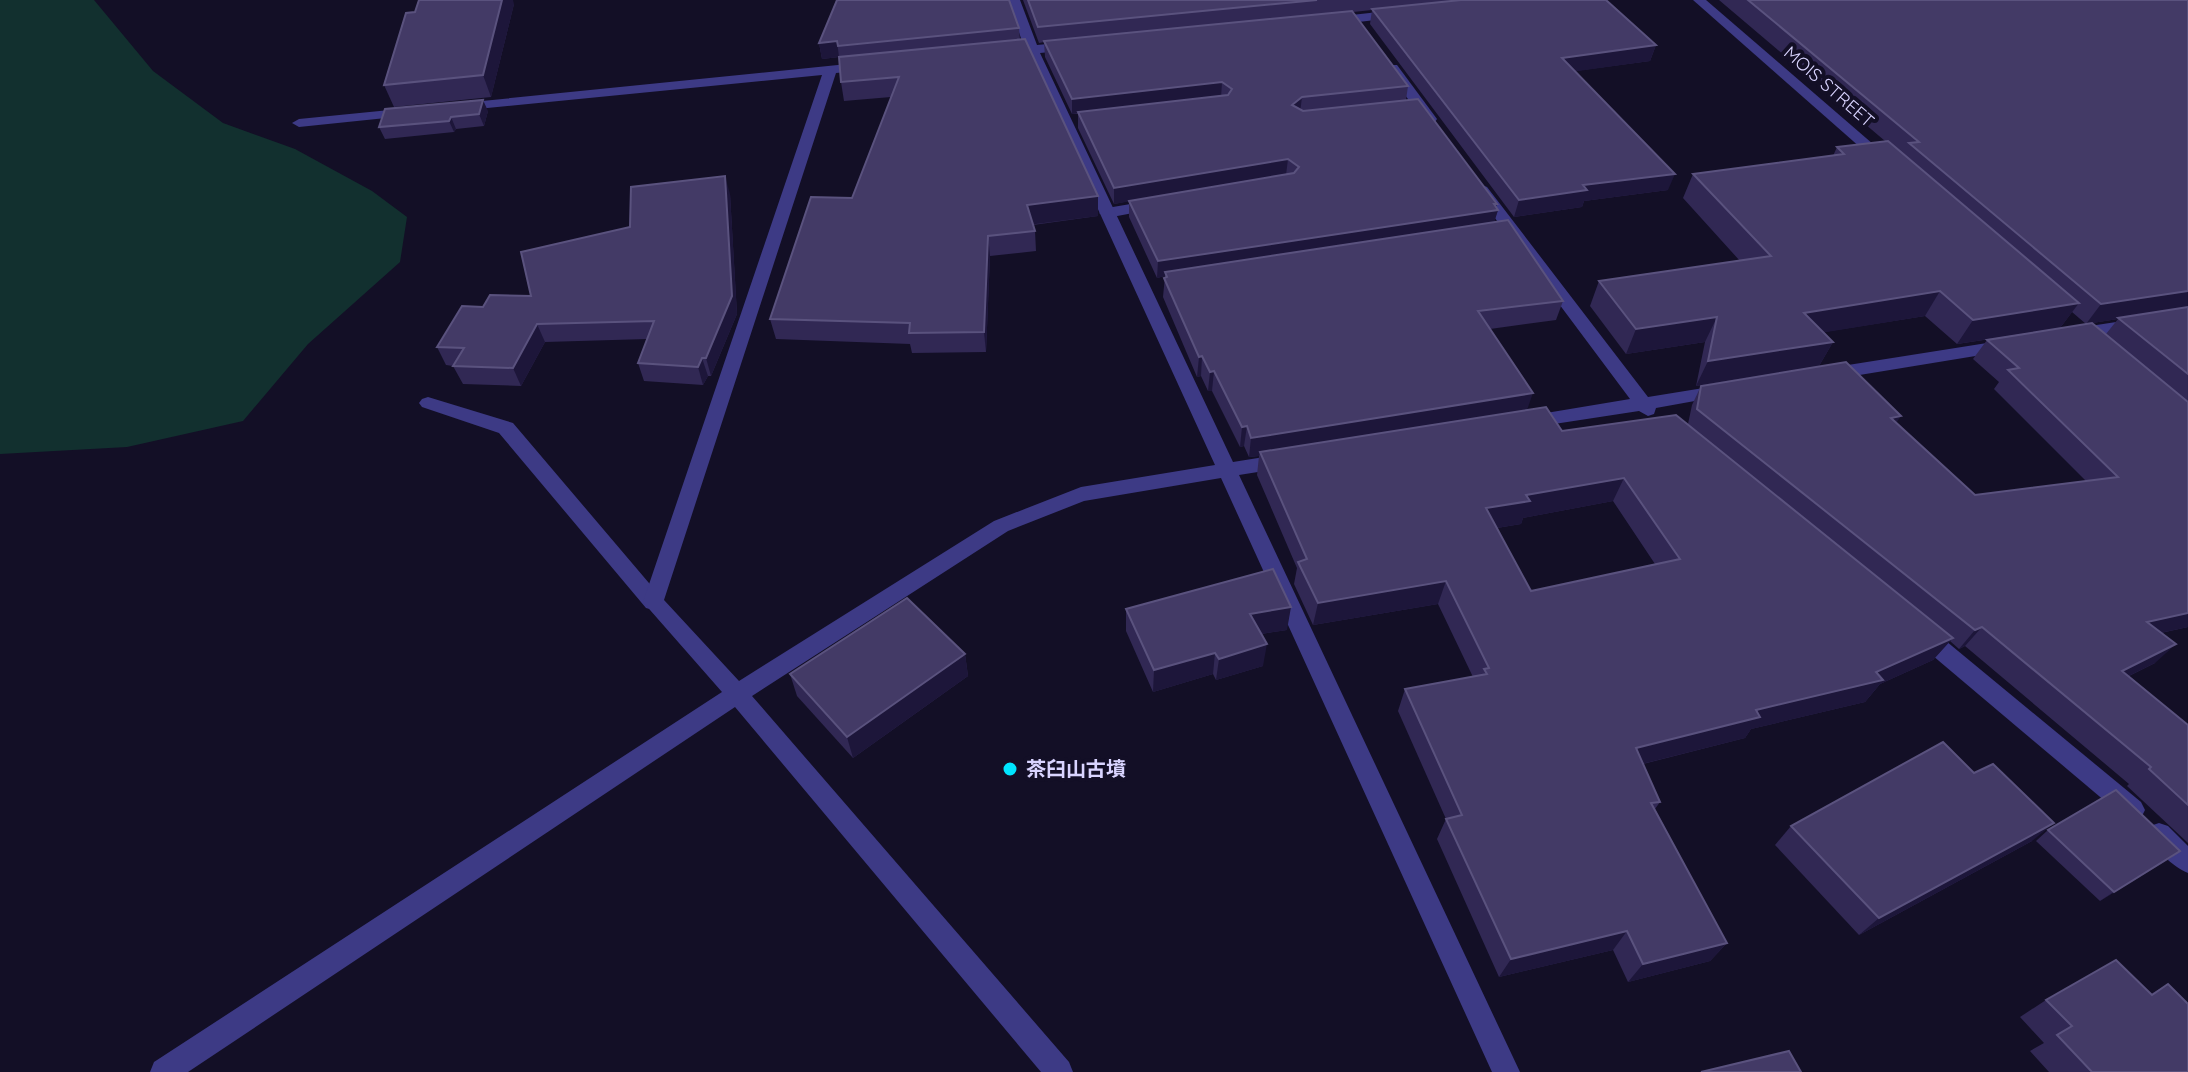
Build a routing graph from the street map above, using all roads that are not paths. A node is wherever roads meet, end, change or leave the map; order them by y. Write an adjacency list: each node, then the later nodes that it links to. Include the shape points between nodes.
1 (1014, 0): 6 (street)
2 (1699, 0): 15 (street, MOIS STREET)
3 (1418, 12): 4 (street, via 1360,25)
4 (1324, 22)
5 (1078, 45): 6 (street)
6 (1032, 50): 7 (street); 18 (street, via 1073,121)
7 (985, 55)
8 (1383, 56): 14 (street, via 1413,108)
9 (877, 65): 10 (street)
10 (830, 70): 11 (street); 30 (street)
11 (439, 109)
12 (424, 111): 13 (street)
13 (299, 123)
14 (1439, 132)
15 (1890, 167)
16 (1476, 181): 25 (street, via 1505,232)
17 (1167, 203): 18 (street)
18 (1107, 213): 29 (street, via 1149,287)
19 (2188, 316): 20 (street)
20 (2051, 339)
21 (2019, 344): 22 (street)
22 (1814, 376)
23 (1736, 389): 25 (street)
24 (428, 403): 30 (street, via 506,428)
25 (1641, 404): 26 (street); 27 (street)
26 (1666, 424)
27 (1503, 426)
28 (1302, 458): 29 (street)
29 (1225, 470): 32 (street, via 1081,494 1001,526); 36 (street)
30 (653, 602): 32 (street)
31 (1899, 615): 33 (street, via 2107,786)
32 (737, 694): 34 (street); 35 (street)
33 (2188, 862)
34 (164, 1072)
35 (1059, 1072)
36 (1506, 1072)

